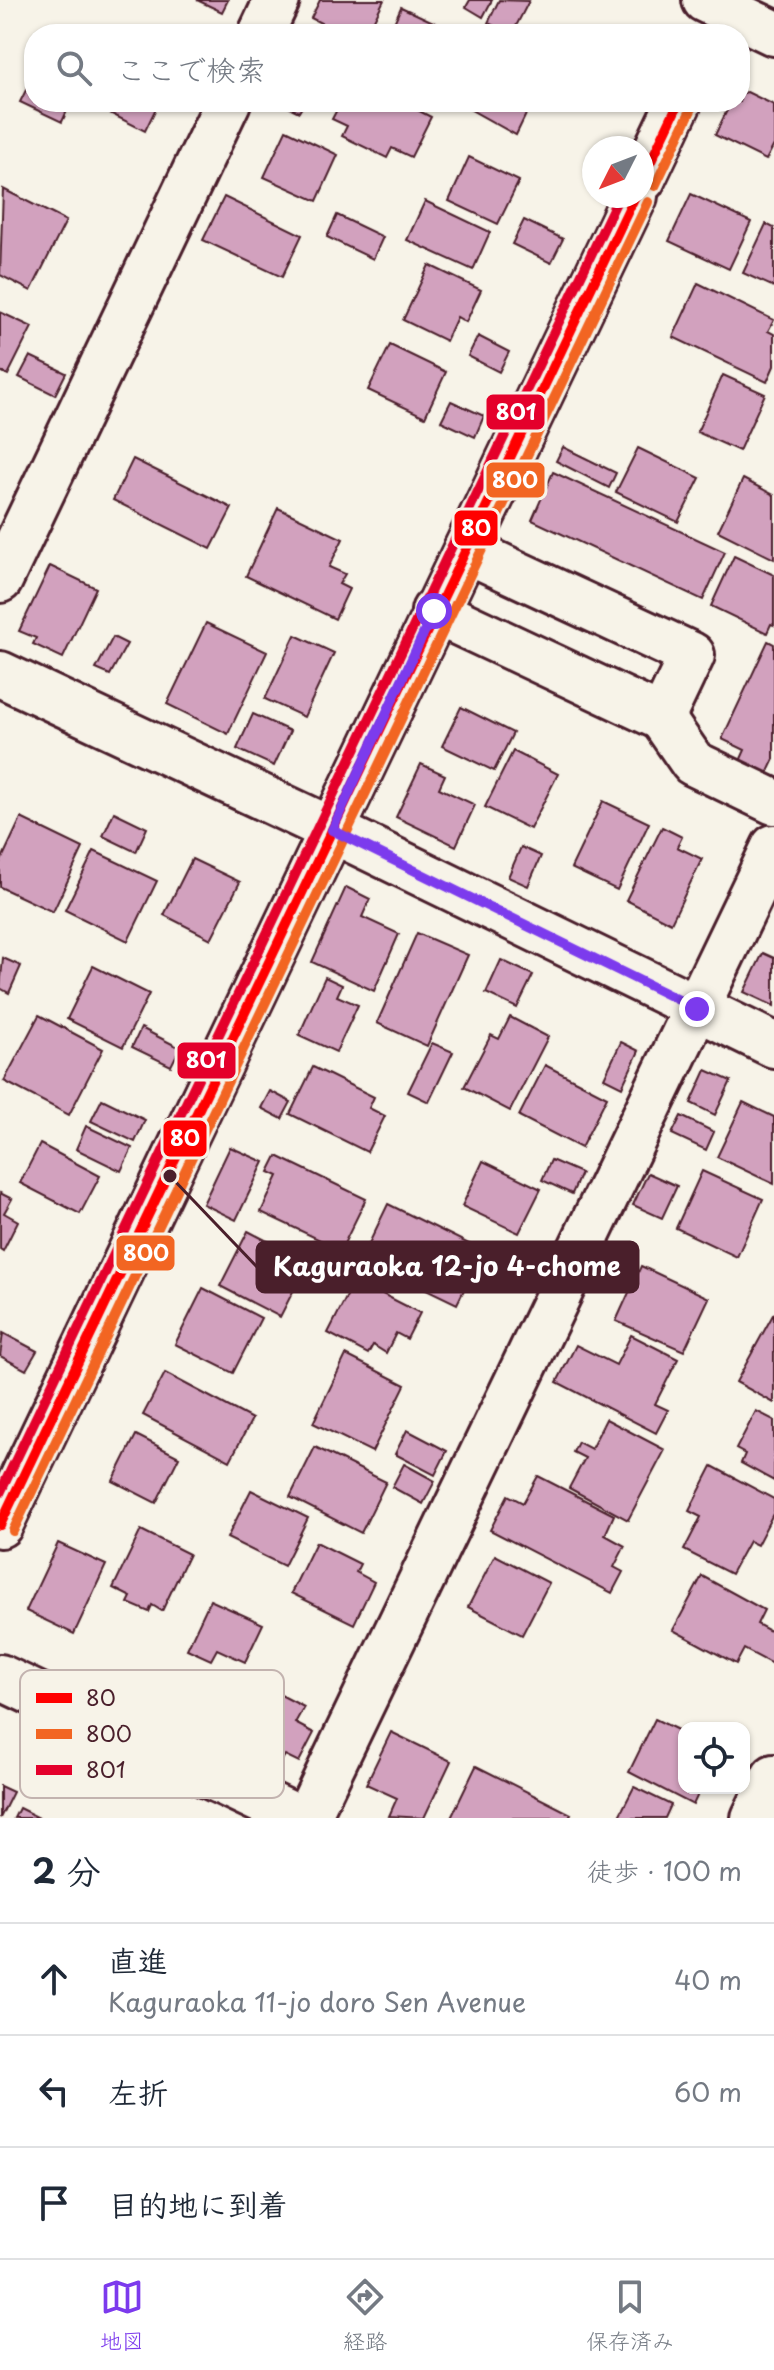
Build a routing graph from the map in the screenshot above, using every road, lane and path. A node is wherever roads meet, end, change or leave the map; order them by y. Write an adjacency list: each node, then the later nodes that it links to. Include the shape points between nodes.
1 (277, 0): 3 (street)
2 (717, 11): 4 (street)
3 (266, 24)
4 (774, 33)
5 (223, 112): 10 (street)
6 (674, 112): 7 (street)
7 (654, 155)
8 (629, 208): 9 (street)
9 (466, 550): 11 (street); 13 (street, via 692,655)
10 (0, 580)
11 (434, 611): 13 (street); 15 (street)
12 (0, 674): 15 (street)
13 (662, 718): 14 (street, via 693,763)
14 (774, 802)
15 (332, 830): 17 (street); 19 (street)
16 (774, 847): 17 (street)
17 (697, 1009): 18 (street); 25 (street)
18 (774, 1045)
19 (0, 1525)
20 (0, 1677): 21 (street)
21 (20, 1686)
22 (774, 1777): 26 (street)
23 (256, 1798): 24 (street)
24 (298, 1818)
25 (307, 1818)
26 (754, 1818)

